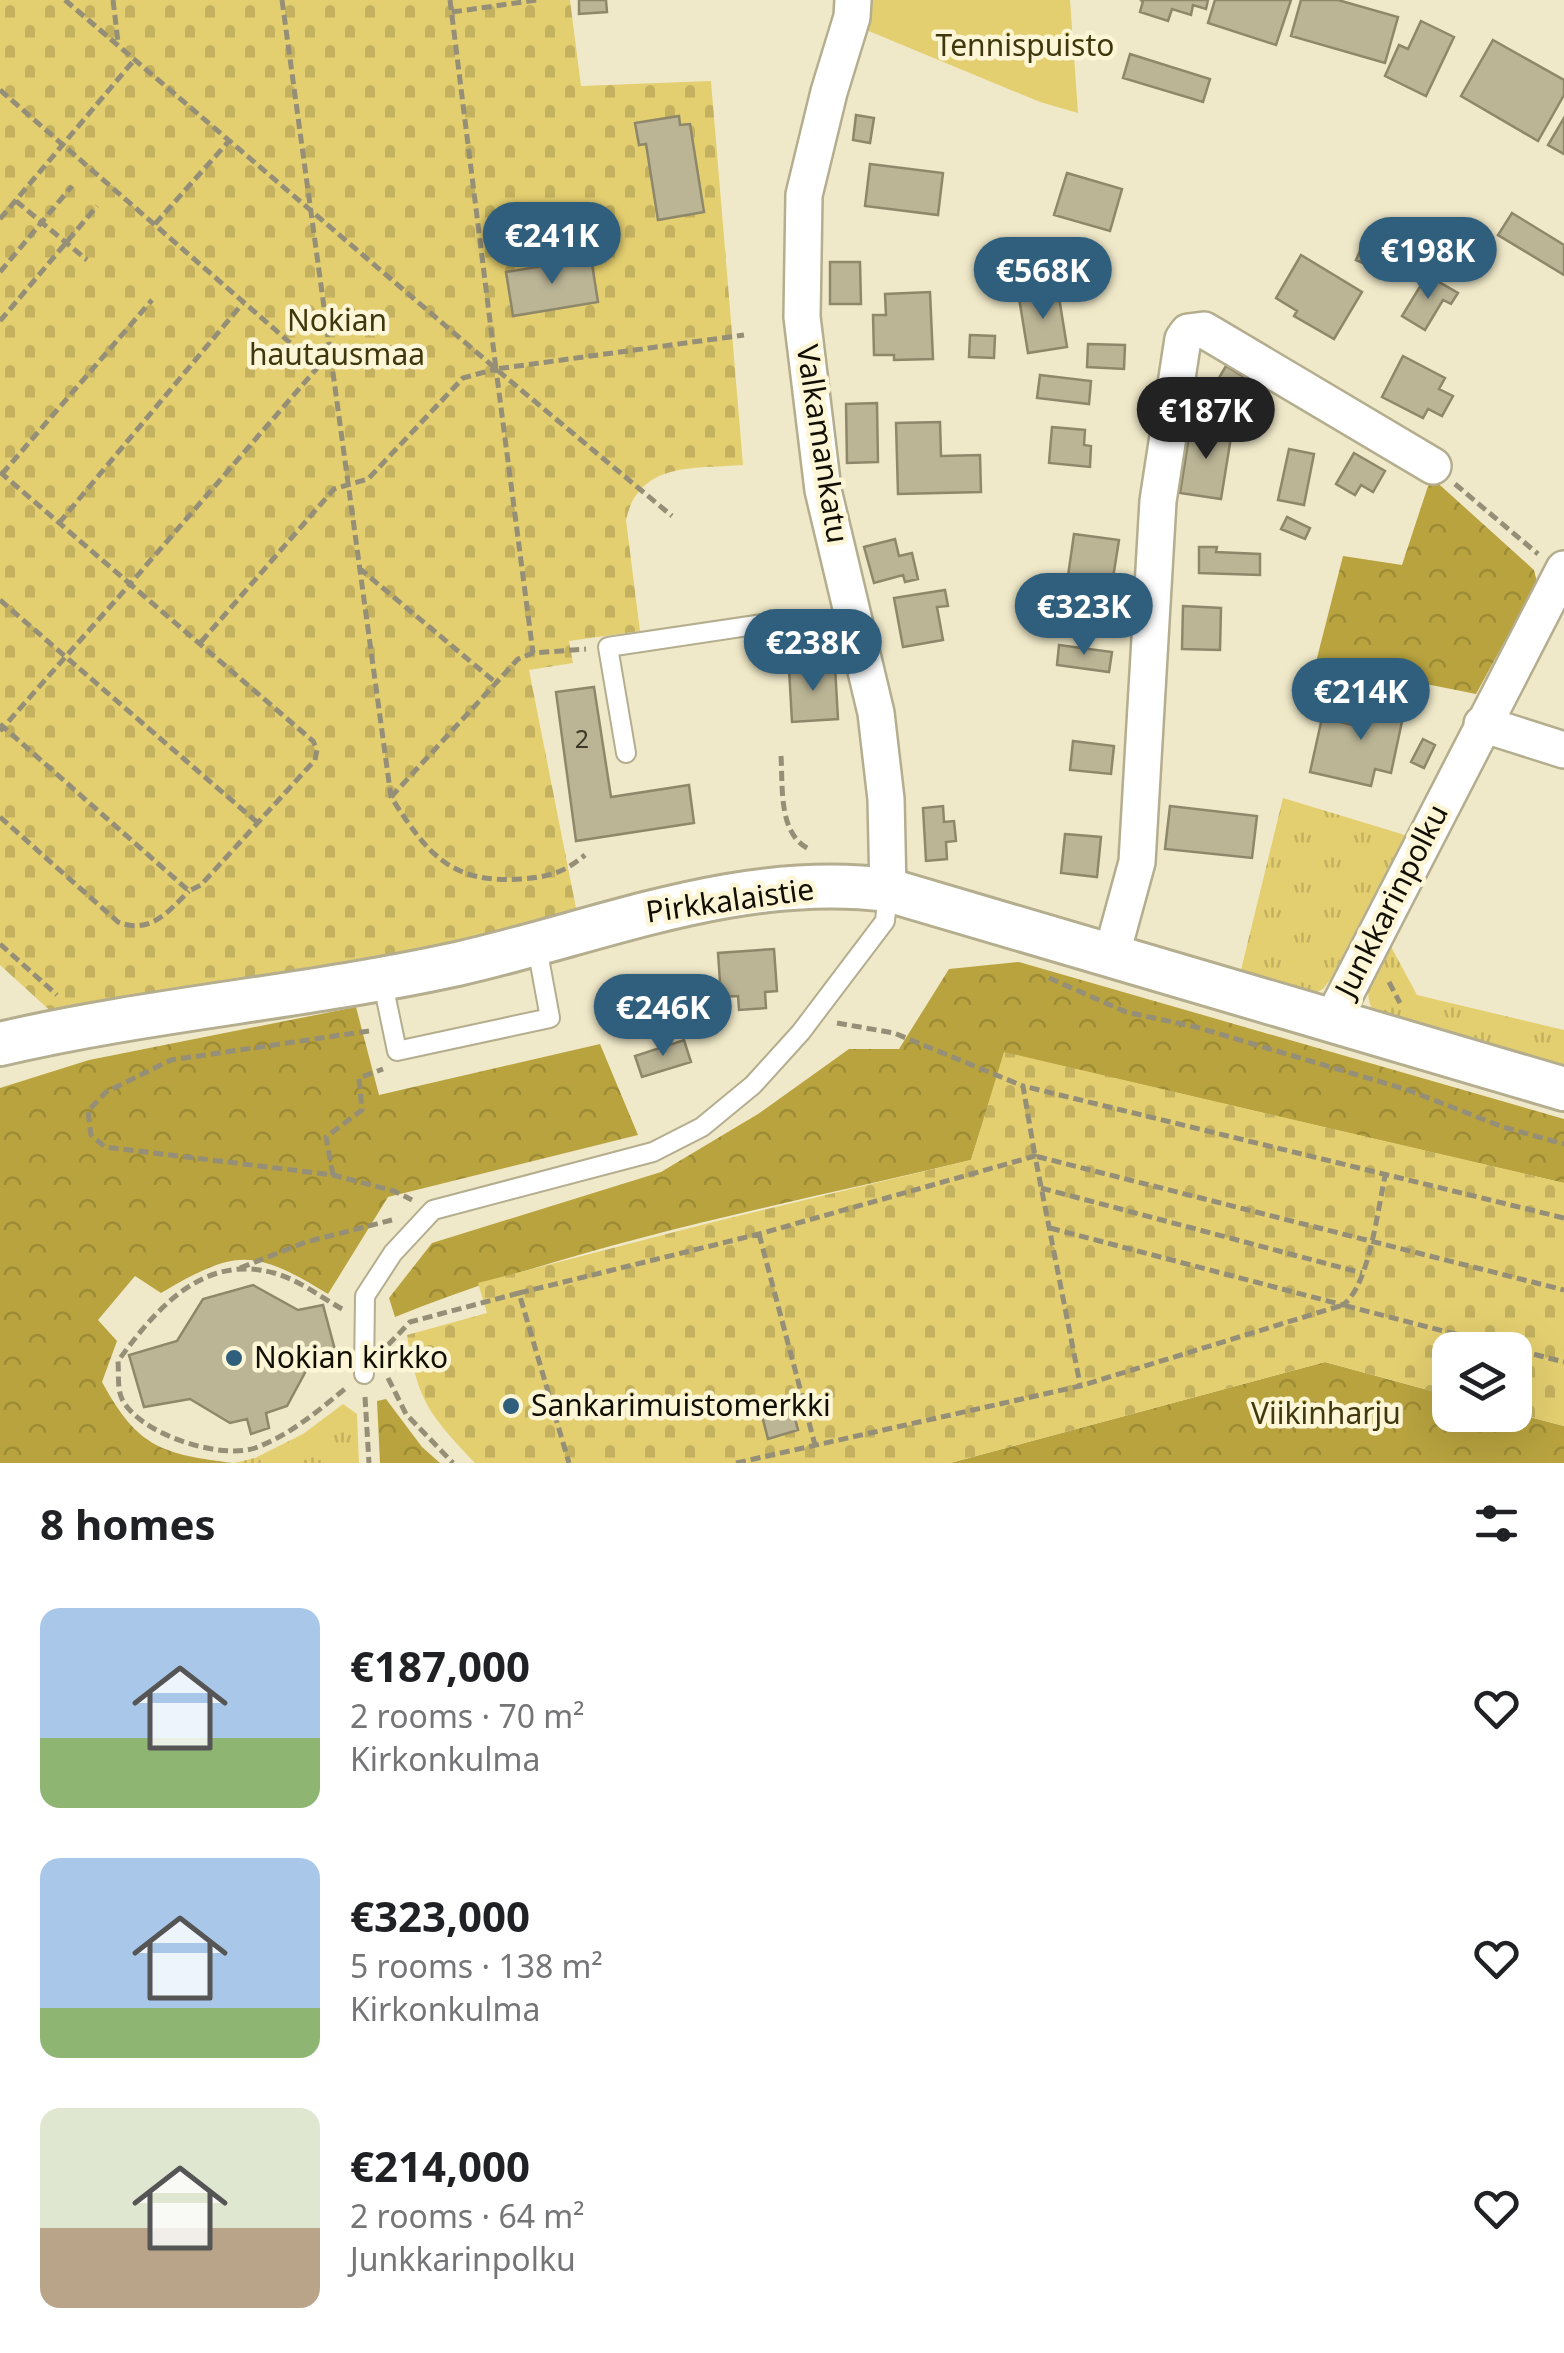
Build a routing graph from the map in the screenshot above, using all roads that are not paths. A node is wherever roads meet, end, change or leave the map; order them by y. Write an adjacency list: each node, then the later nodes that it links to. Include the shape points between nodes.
1 (853, 0): 8 (street, Valkamankatu, via 804,196 802,317 823,490 876,712)
2 (1433, 466): 10 (street, via 1204,330 1183,339 1158,501 1137,862)
3 (1563, 571): 5 (street, Junkkarinpolku)
4 (769, 623): 7 (lane, via 608,647)
5 (1482, 724): 6 (street); 12 (street, Junkkarinpolku)
6 (1564, 750)
7 (626, 753)
8 (888, 890): 9 (street, Pirkkalaistie, via 784,888 642,912); 10 (street, Pirkkalaistie); 15 (lane, via 885,921 811,1019 753,1086 702,1127 653,1152 433,1210 365,1296)
9 (536, 942): 11 (street, Pirkkalaistie); 11 (lane, via 550,1018 396,1051)
10 (1111, 956): 12 (street, Pirkkalaistie)
11 (382, 978): 13 (street, Pirkkalaistie)
12 (1332, 1020): 14 (street, Pirkkalaistie)
13 (13, 1036)
14 (1564, 1089)
15 (364, 1374)

